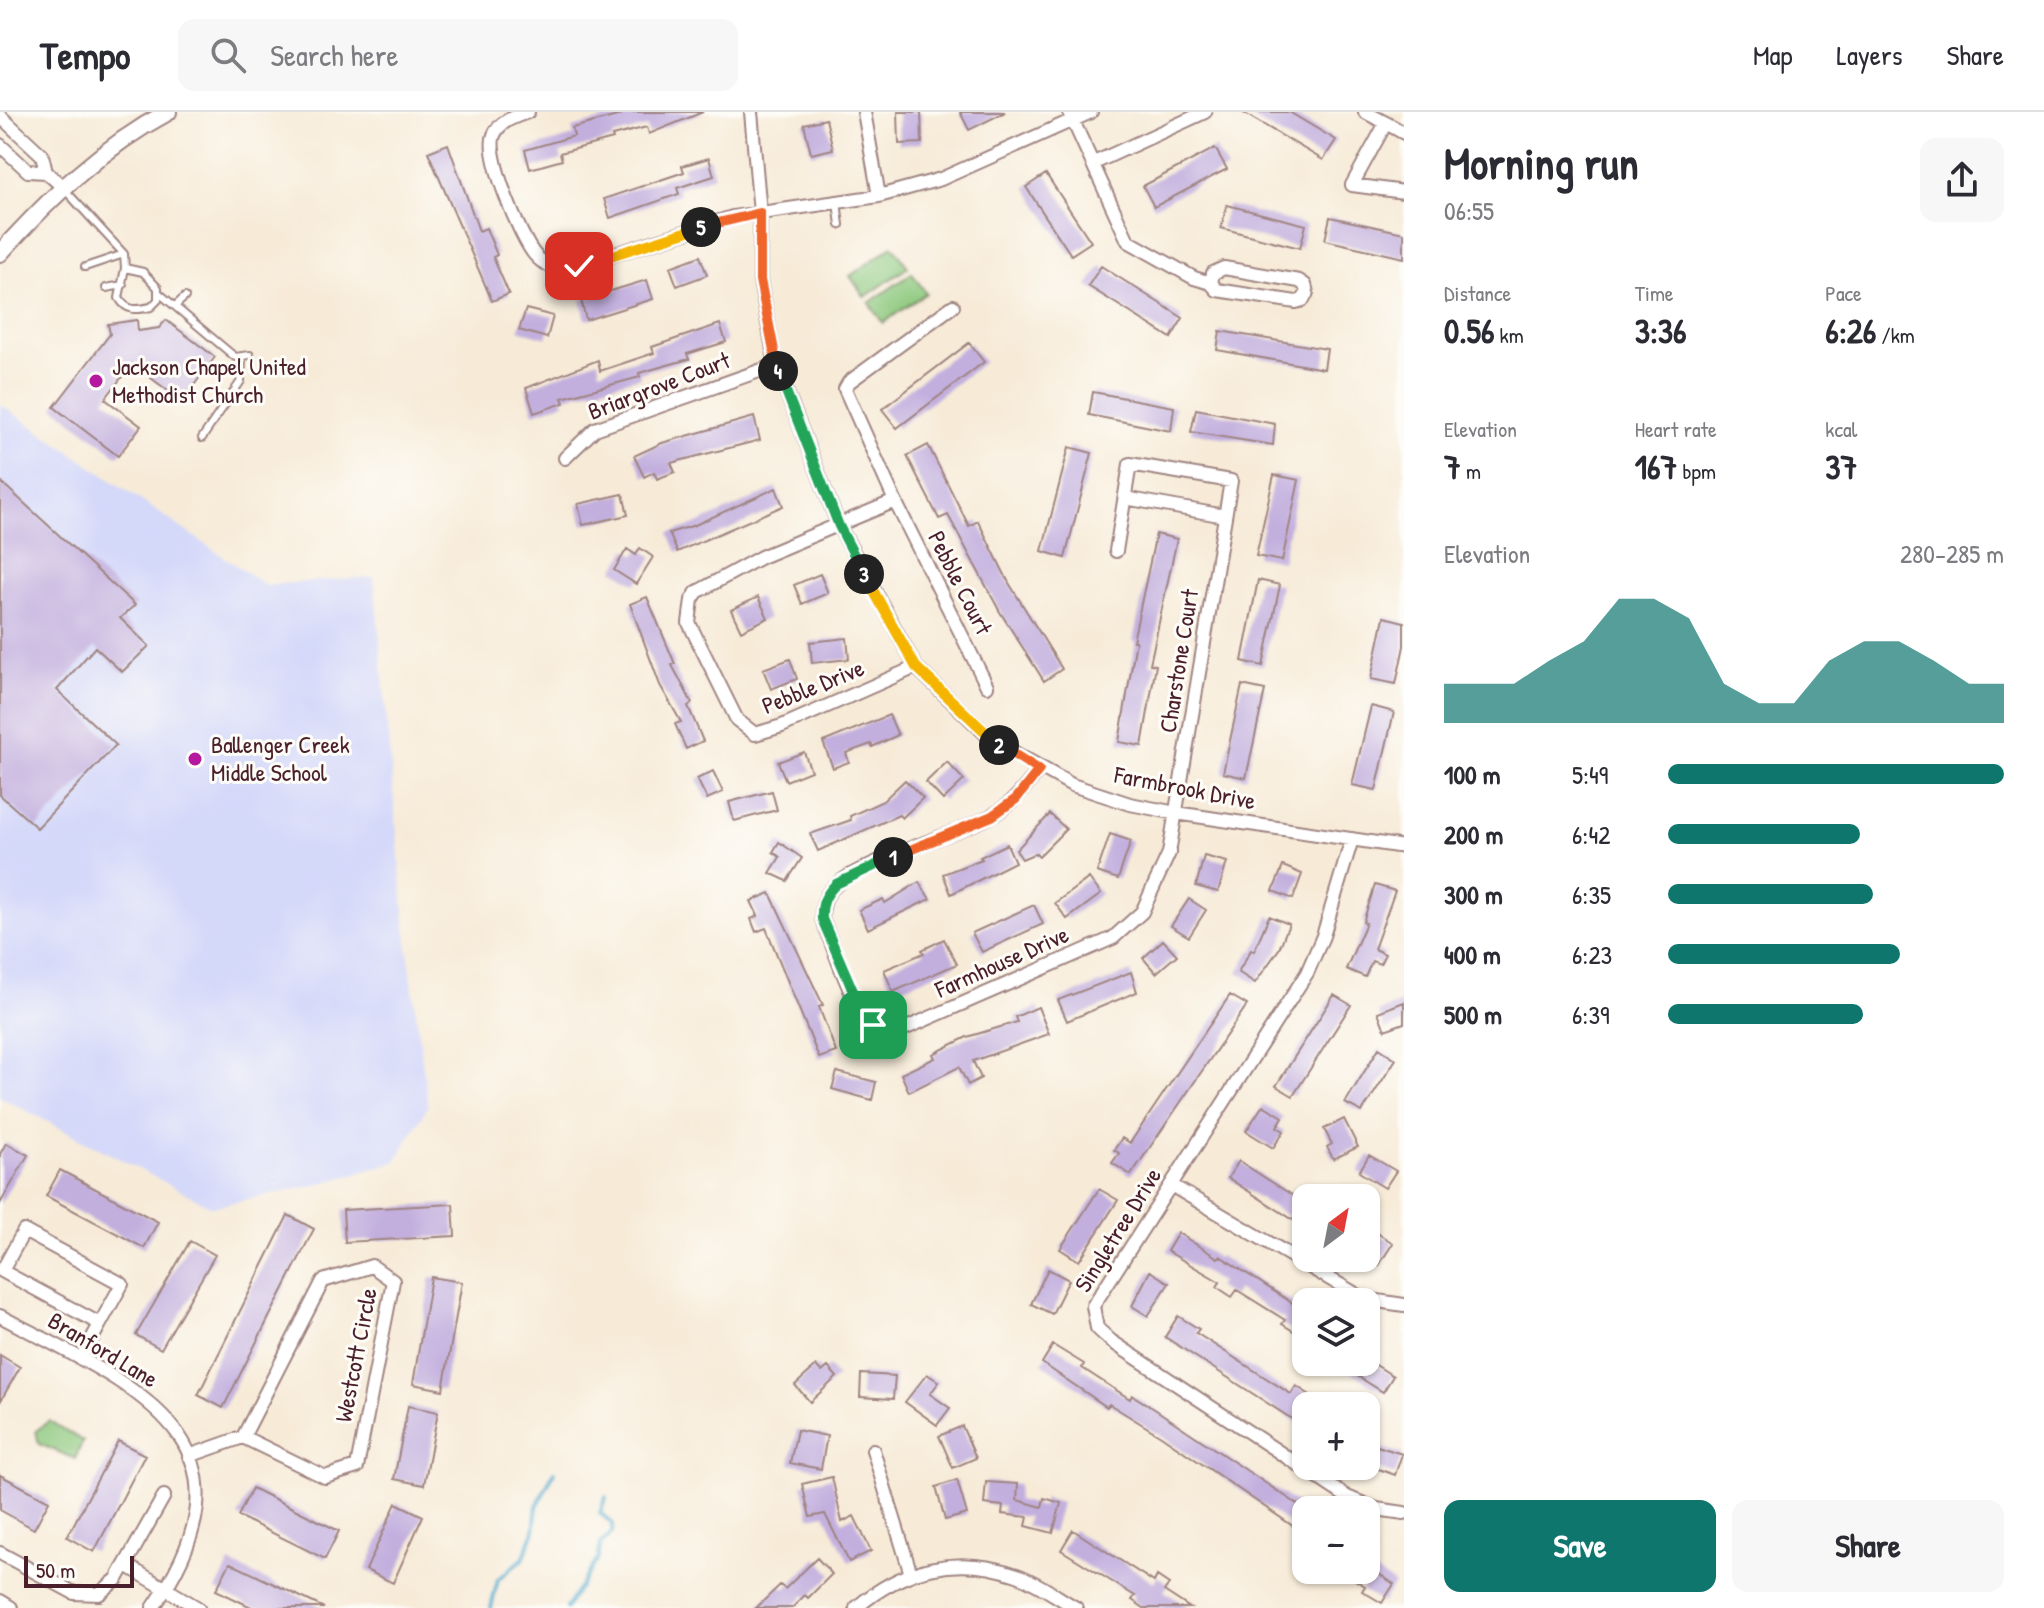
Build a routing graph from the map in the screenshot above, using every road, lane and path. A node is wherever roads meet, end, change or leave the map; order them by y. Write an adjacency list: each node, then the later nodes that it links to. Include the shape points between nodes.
1 (168, 112): 15 (main road, via 130,132)
2 (528, 112): 19 (street, via 500,125 491,157 530,248 546,264 579,266)
3 (751, 112): 19 (street, Farmbrook Drive)
4 (864, 112): 17 (street)
5 (1091, 112): 9 (street)
6 (1205, 112): 13 (street)
7 (1365, 112): 10 (street)
8 (0, 116): 14 (street, via 42,155)
9 (1071, 116): 13 (street); 17 (street, via 941,179)
10 (1386, 123): 11 (street); 16 (street, via 1352,185)
11 (1404, 133)
12 (0, 145): 14 (street, via 28,171)
13 (1094, 163): 27 (street, via 1128,241)
14 (46, 172): 15 (street)
15 (62, 186): 21 (main road); 22 (lane)
16 (1404, 192)
17 (879, 196): 18 (street)
18 (837, 202): 19 (street); 20 (lane)
19 (760, 213): 36 (street, Farmbrook Drive, via 760,280)
20 (840, 225)
21 (0, 253)
22 (124, 254): 24 (lane); 25 (lane)
23 (150, 262): 26 (lane)
24 (85, 267)
25 (125, 268): 26 (lane); 28 (lane)
26 (143, 272): 30 (lane)
27 (1211, 283): 27 (street, via 1222,291 1296,302 1307,293 1299,281 1224,268 1213,273)
28 (123, 285): 29 (lane); 30 (lane, via 119,298 129,309 151,307)
29 (106, 288)
30 (159, 293): 32 (lane)
31 (185, 297): 32 (lane)
32 (175, 306): 35 (lane)
33 (953, 306): 40 (street, Pebble Court, via 845,389)
34 (250, 355): 35 (lane)
35 (242, 359): 37 (lane, via 241,381)
36 (776, 365): 38 (street, Briargrove Court, via 595,429); 42 (street, Farmbrook Drive)
37 (202, 438)
38 (565, 458)
39 (1125, 498): 41 (street); 41 (street, Charstone Court, via 1130,464 1231,481); 43 (street, Charstone Court)
40 (895, 501): 42 (street); 45 (street, Pebble Court)
41 (1225, 516): 47 (street, Charstone Court)
42 (839, 526): 44 (street, Farmbrook Drive); 44 (street, Pebble Drive, via 761,557 697,592 692,600 689,623 737,720 755,734)
43 (1116, 551)
44 (916, 667): 46 (street, Farmbrook Drive, via 992,740)
45 (987, 686)
46 (1039, 770): 47 (street, Farmbrook Drive, via 1130,804); 47 (street, Farmhouse Drive, via 1016,799 992,816 882,862 829,891 822,919 873,1025 904,1029 1113,938 1142,912 1162,875)
47 (1176, 813): 48 (street, Farmbrook Drive)
48 (1352, 839): 49 (street, Farmbrook Drive); 50 (street, Singletree Drive, via 1307,973)
49 (1404, 847)
50 (1171, 1185): 51 (street, via 1364,1299); 59 (street, Singletree Drive, via 1093,1306 1097,1328 1347,1497)
51 (1404, 1305)
52 (0, 1316): 54 (street, Branford Lane)
53 (100, 1324): 53 (street, via 122,1284 24,1231 2,1271); 54 (street)
54 (81, 1359): 57 (street, Branford Lane, via 149,1400)
55 (243, 1437): 55 (street, Westcott Circle, via 323,1281 372,1266 393,1281 357,1467 325,1477); 57 (street)
56 (873, 1450): 62 (street)
57 (189, 1456): 63 (street, Branford Lane, via 197,1488 196,1526)
58 (164, 1496): 61 (street)
59 (1404, 1513)
60 (0, 1553): 61 (street, via 87,1596 110,1588)
61 (126, 1565): 63 (street)
62 (910, 1571): 68 (street); 69 (street, via 976,1564 1019,1575)
63 (166, 1590): 66 (street, Branford Lane); 67 (street)
64 (0, 1602): 65 (street)
65 (10, 1608)
66 (153, 1608)
67 (198, 1608)
68 (856, 1608)
69 (1076, 1608)

